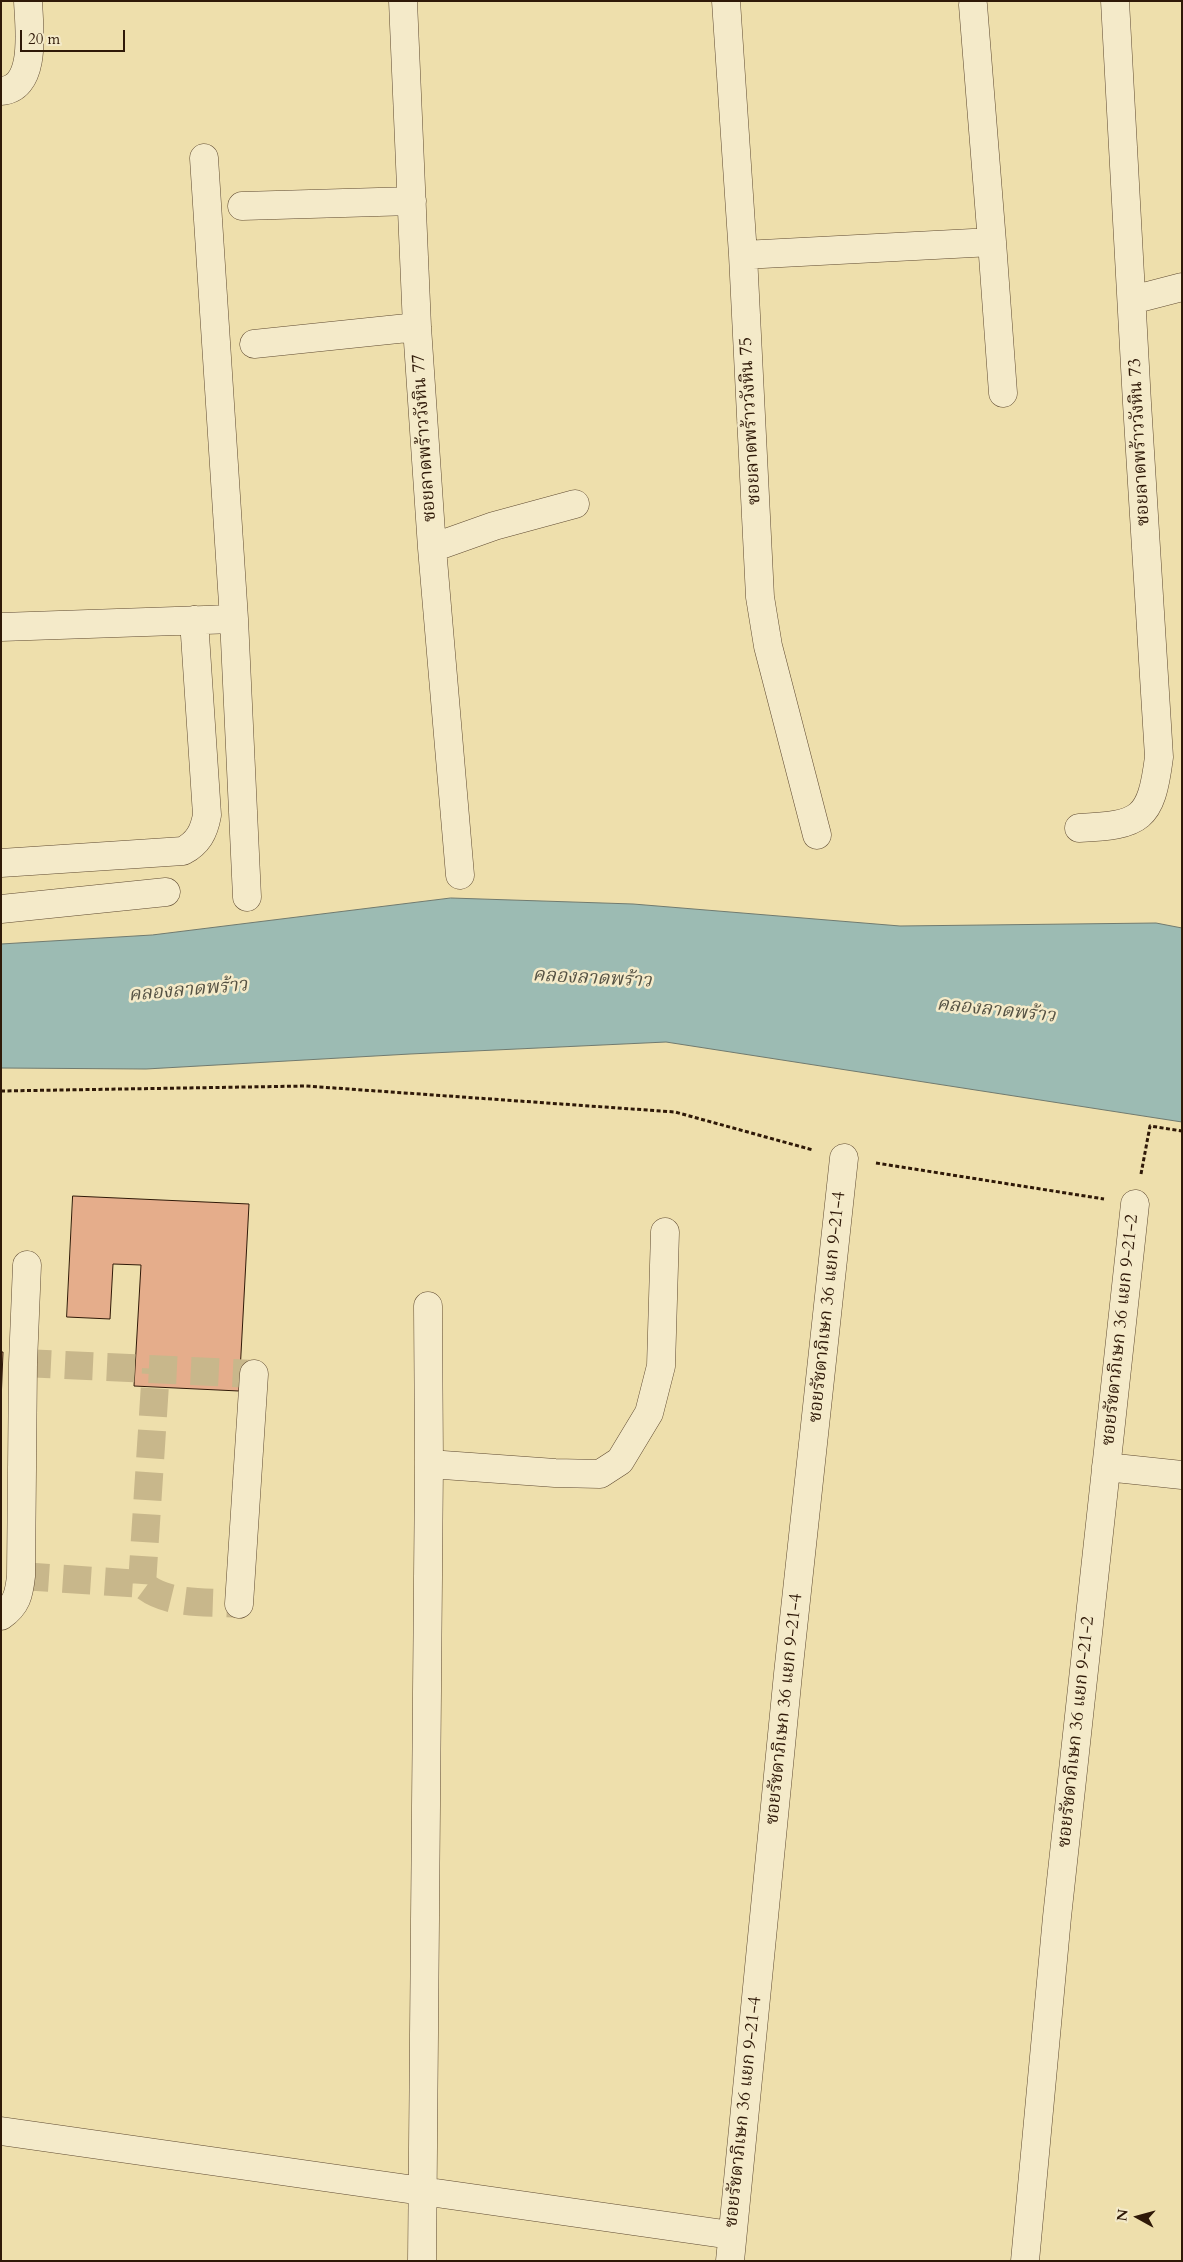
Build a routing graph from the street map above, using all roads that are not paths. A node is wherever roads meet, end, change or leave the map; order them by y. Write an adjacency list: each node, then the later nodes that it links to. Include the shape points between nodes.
1 (28, 1): 6 (street, via 29,54 26,70 15,86)
2 (403, 1): 8 (street, ซอยลาดพร้าววังหิน 77)
3 (726, 1): 11 (street, ซอยลาดพร้าววังหิน 75)
4 (1115, 1): 13 (street, ซอยลาดพร้าววังหิน 73)
5 (973, 5): 10 (street)
6 (1, 90)
7 (204, 158): 19 (street)
8 (412, 201): 9 (street); 14 (street, ซอยลาดพร้าววังหิน 77)
9 (242, 206)
10 (992, 242): 11 (street); 16 (street)
11 (743, 255): 23 (street, ซอยลาดพร้าววังหิน 75, via 760,596 768,646)
12 (1182, 287): 13 (street)
13 (1132, 300): 22 (street, ซอยลาดพร้าววังหิน 73, via 1159,757 1156,783 1147,810 1131,821)
14 (417, 327): 15 (street); 18 (street, ซอยลาดพร้าววังหิน 77)
15 (254, 344)
16 (1003, 394)
17 (575, 504): 18 (street, via 494,526)
18 (432, 548): 25 (street, ซอยลาดพร้าววังหิน 77)
19 (234, 619): 20 (street); 27 (street)
20 (194, 620): 21 (street); 24 (street, via 207,815 200,838 183,851)
21 (1, 627)
22 (1079, 828)
23 (817, 835)
24 (1, 863)
25 (460, 875)
26 (166, 892): 28 (street)
27 (247, 897)
28 (1, 909)
29 (844, 1158): 42 (street, ซอยรัชดาภิเษก 36 แยก 9-21-4)
30 (1135, 1204): 36 (street, ซอยรัชดาภิเษก 36 แยก 9-21-2)
31 (665, 1232): 35 (street, via 661,1366 649,1413 620,1461 600,1474)
32 (27, 1265): 39 (street, via 21,1576 15,1603)
33 (428, 1306): 35 (street)
34 (254, 1374): 38 (street)
35 (429, 1464): 41 (street)
36 (1106, 1467): 37 (street); 44 (street, ซอยรัชดาภิเษก 36 แยก 9-21-2, via 1056,1917)
37 (1182, 1475)
38 (239, 1604)
39 (1, 1616)
40 (1, 2131): 41 (street)
41 (422, 2191): 42 (street); 43 (street)
42 (731, 2248)
43 (422, 2261)
44 (1025, 2261)

